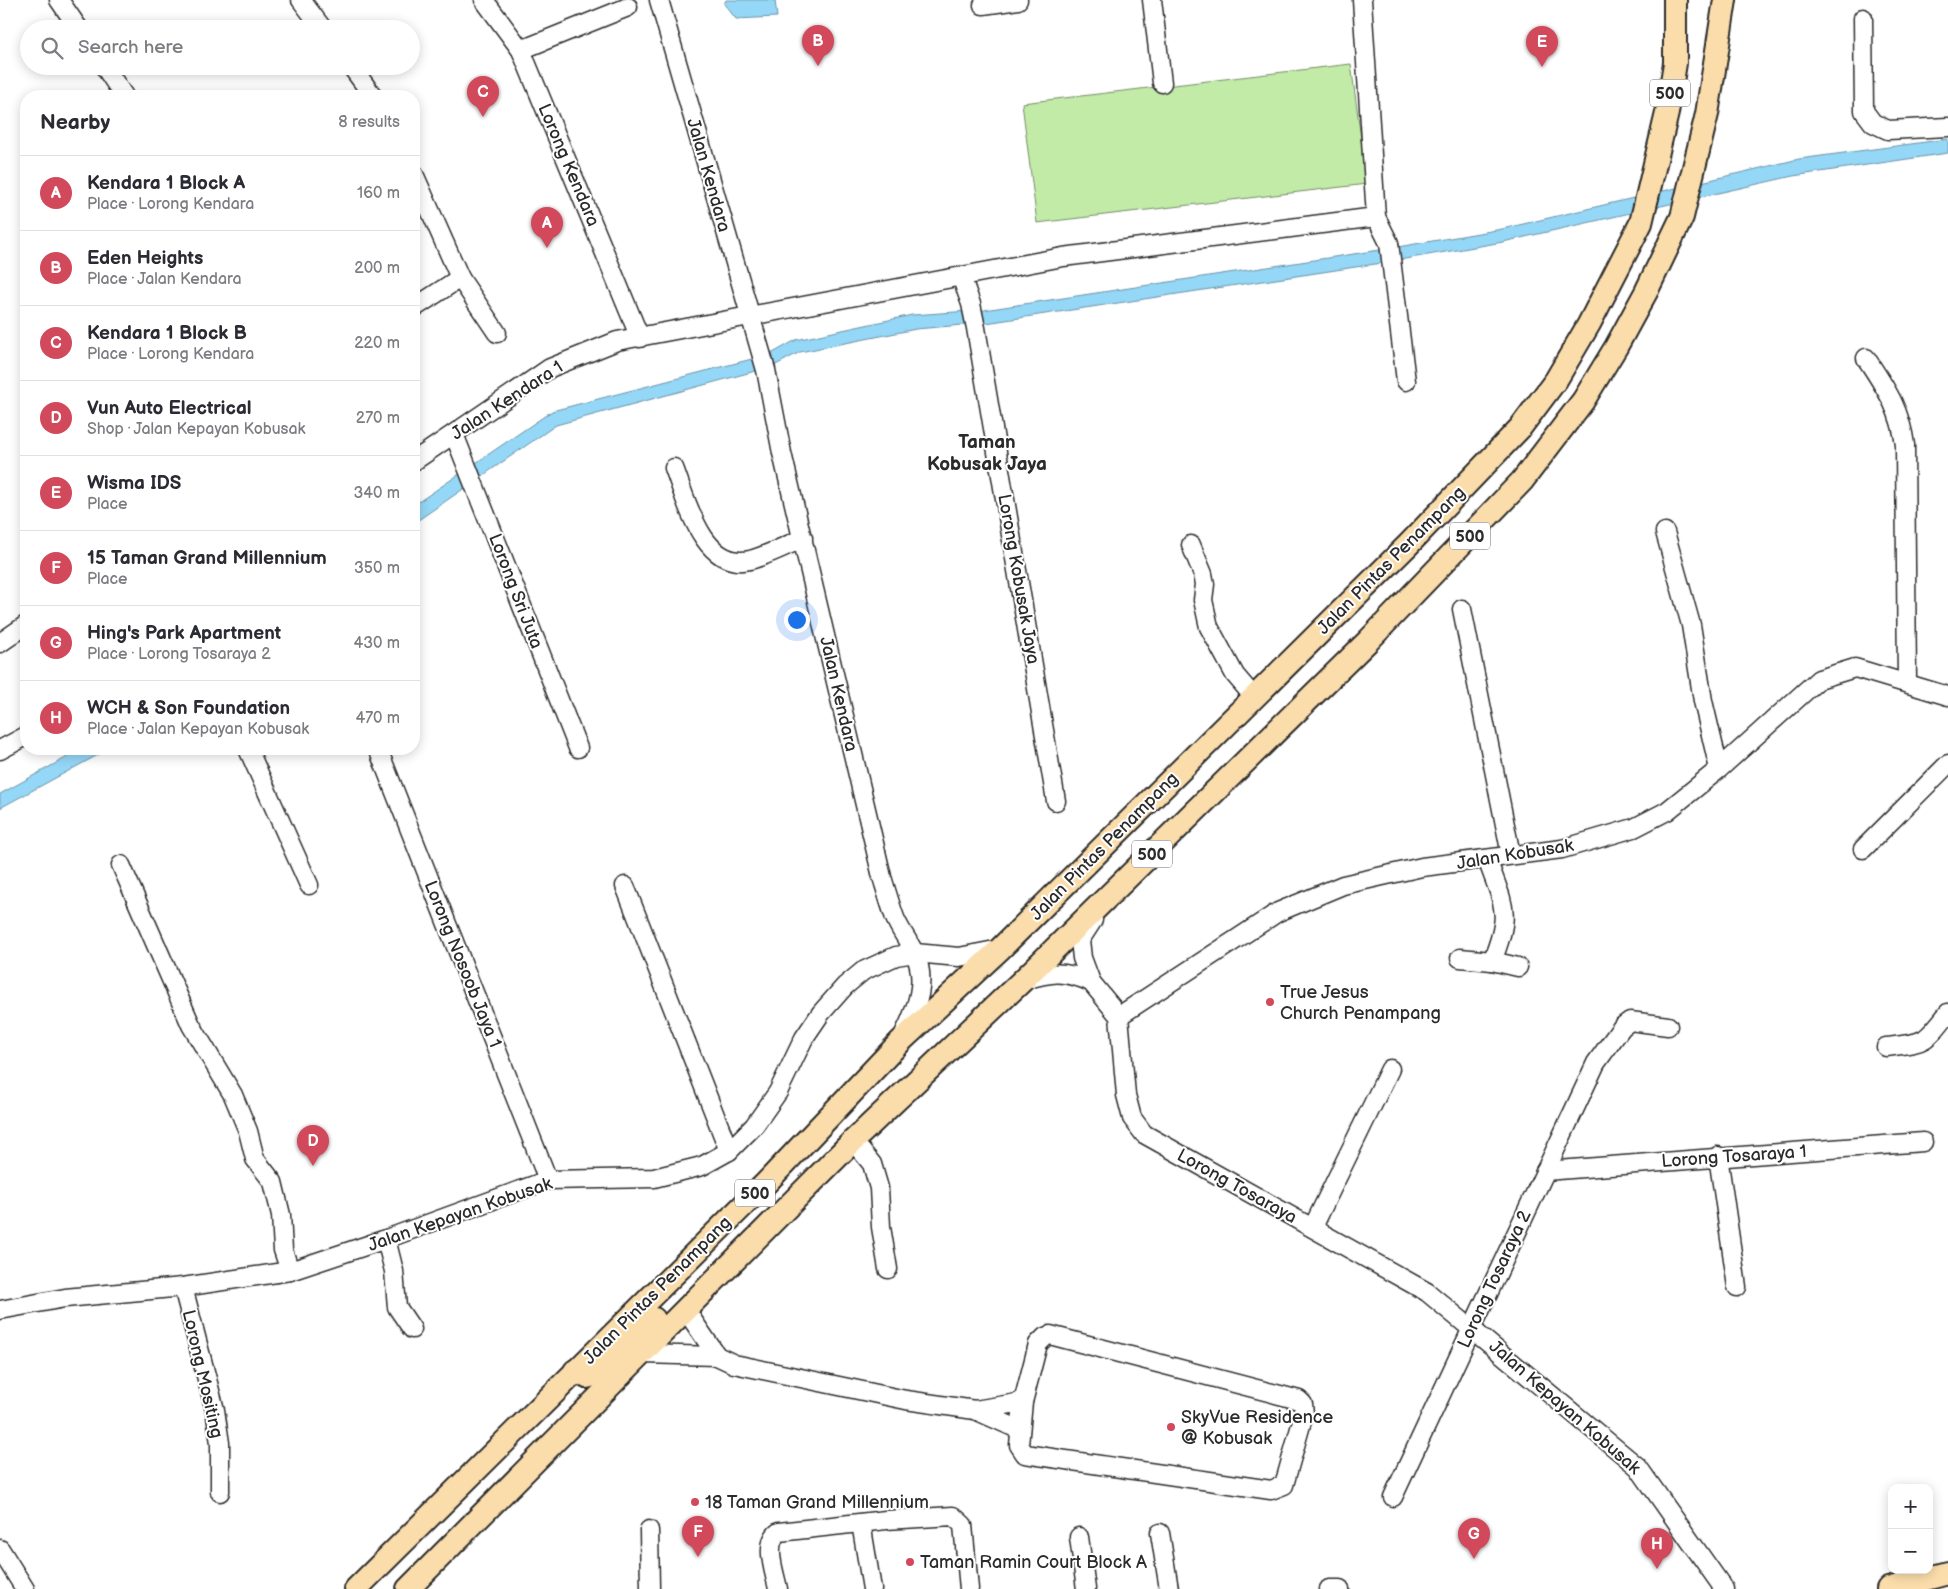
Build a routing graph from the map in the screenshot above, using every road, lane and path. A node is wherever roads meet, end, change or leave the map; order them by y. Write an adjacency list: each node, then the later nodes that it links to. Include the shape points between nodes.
1 (59, 0): 13 (street)
2 (301, 0): 14 (street)
3 (484, 0): 15 (street, Lorong Kendara)
4 (659, 0): 27 (street, Jalan Kendara)
5 (1018, 0): 10 (street)
6 (1152, 0): 18 (street)
7 (1362, 0): 23 (street)
8 (1675, 0): 42 (main road, Jalan Pintas Penampang / 500, via 1675,63 1652,184 1641,223 1556,380 1520,428 1459,494)
9 (1725, 0): 58 (main road, Jalan Pintas Penampang / 500, via 1707,114 1682,217 1616,347 1577,408 1522,481 1386,622)
10 (983, 5)
11 (628, 7): 15 (street)
12 (1863, 18): 21 (street, via 1864,111 1873,123 1888,130)
13 (73, 20)
14 (316, 20)
15 (521, 50): 29 (street, Lorong Kendara)
16 (110, 75): 19 (street)
17 (358, 75): 20 (street)
18 (1162, 83)
19 (120, 90)
20 (369, 90)
21 (1948, 127)
22 (420, 188): 25 (street)
23 (1376, 217): 24 (street, Jalan Kendara 1, via 1063,257); 31 (street, via 1389,243)
24 (961, 276): 27 (street, Jalan Kendara 1); 51 (street, Lorong Kobusak Jaya, via 976,328)
25 (460, 278): 26 (street); 28 (street)
26 (420, 304)
27 (750, 316): 29 (street, Jalan Kendara 1); 36 (street, Jalan Kendara, via 766,370)
28 (497, 333)
29 (640, 338): 32 (street, Jalan Kendara 1, via 617,341 550,368)
30 (1866, 358): 41 (street, via 1892,398 1905,446)
31 (1406, 381)
32 (454, 434): 33 (street, Jalan Kendara 1); 45 (street, Lorong Sri Juta)
33 (420, 457)
34 (674, 468): 36 (street, via 698,530 717,553 732,559 748,560)
35 (1665, 532): 50 (street, via 1691,625 1702,701)
36 (803, 538): 60 (street, Jalan Kendara, via 882,876 895,918)
37 (1191, 545): 42 (street, via 1203,574 1203,600 1209,627 1230,666)
38 (1462, 609): 53 (street)
39 (20, 629): 40 (street)
40 (0, 643)
41 (1907, 682): 43 (street, Jalan Kobusak); 50 (street, Jalan Kobusak, via 1855,668 1819,679)
42 (1253, 696): 59 (main road, Jalan Pintas Penampang / 500)
43 (1948, 696)
44 (20, 739): 46 (street)
45 (578, 748)
46 (0, 750)
47 (251, 755): 56 (street)
48 (380, 755): 77 (street, Lorong Nosoob Jaya 1)
49 (1948, 764): 52 (street)
50 (1719, 769): 53 (street, Jalan Kobusak, via 1667,812 1634,828 1562,849)
51 (1056, 801)
52 (1863, 849)
53 (1512, 855): 54 (street, Jalan Kobusak)
54 (1487, 859): 62 (street, via 1506,913 1503,933); 67 (street, Jalan Kobusak, via 1422,867 1343,886 1278,912)
55 (121, 865): 81 (street, via 191,1025 233,1095 255,1158 273,1182)
56 (309, 885)
57 (625, 886): 74 (street)
58 (1105, 900): 64 (main road, Jalan Pintas Penampang / 500); 65 (street, via 1080,940 1082,958)
59 (1000, 949): 60 (street, Jalan Kepayan Kobusak, via 959,958); 69 (main road, Jalan Pintas Penampang / 500)
60 (914, 954): 69 (street, via 920,992 918,1006); 74 (street, Jalan Kepayan Kobusak, via 896,956 870,967 845,986 804,1038 768,1108)
61 (1460, 958): 62 (street)
62 (1492, 961): 63 (street)
63 (1518, 967)
64 (1023, 980): 65 (street, via 1049,973 1070,973); 72 (main road, Jalan Pintas Penampang / 500)
65 (1091, 982): 67 (street)
66 (1948, 1013): 70 (street, via 1928,1038 1919,1043)
67 (1119, 1016): 78 (street, Lorong Tosaraya, via 1126,1095 1132,1118 1144,1134)
68 (1668, 1026): 76 (street, Lorong Tosaraya 2, via 1630,1021 1622,1027 1596,1063)
69 (901, 1041): 90 (main road, Jalan Pintas Penampang / 500, via 766,1183)
70 (1886, 1047)
71 (1390, 1068): 78 (street)
72 (853, 1141): 80 (street, via 872,1164 879,1188); 84 (main road, Jalan Pintas Penampang / 500)
73 (1923, 1142): 75 (street, Lorong Tosaraya 1)
74 (729, 1151): 77 (street, Jalan Kepayan Kobusak, via 702,1166 654,1178)
75 (1718, 1156): 76 (street, Lorong Tosaraya 1); 83 (street)
76 (1545, 1171): 86 (street, Lorong Tosaraya 2)
77 (548, 1180): 79 (street, Jalan Kepayan Kobusak)
78 (1313, 1228): 86 (street, Lorong Tosaraya, via 1428,1292)
79 (386, 1239): 81 (street, Jalan Kepayan Kobusak); 87 (street, via 394,1271 396,1307)
80 (888, 1269)
81 (290, 1271): 82 (street, Jalan Kepayan Kobusak)
82 (183, 1287): 85 (street, Jalan Kepayan Kobusak, via 65,1298); 94 (street, Lorong Mositing, via 215,1410 220,1443)
83 (1737, 1287)
84 (685, 1309): 88 (main road, Jalan Pintas Penampang / 500); 89 (street); 90 (main road, via 656,1317 598,1374 587,1378)
85 (0, 1310)
86 (1471, 1327): 95 (street, Lorong Tosaraya 2); 113 (street, Jalan Kepayan Kobusak, via 1638,1467)
87 (412, 1329)
88 (641, 1354): 89 (street); 104 (main road, Jalan Pintas Penampang / 500)
89 (717, 1356): 92 (street, via 744,1366 906,1400)
90 (575, 1371): 103 (main road, Jalan Pintas Penampang / 500)
91 (1023, 1402): 92 (street); 93 (street); 93 (street, via 1038,1344 1050,1335 1294,1398 1304,1409 1286,1481 1280,1488 1271,1490 1030,1456 1019,1445)
92 (975, 1410): 93 (street)
93 (1020, 1430)
94 (220, 1492)
95 (1393, 1496)
96 (861, 1523): 106 (street, via 774,1535 770,1545); 107 (street); 108 (street, via 952,1516 958,1519 963,1525)
97 (649, 1530): 105 (street)
98 (1160, 1533): 110 (street)
99 (1079, 1537): 109 (street)
100 (0, 1549): 102 (street)
101 (1948, 1573): 114 (main road)
102 (25, 1589)
103 (356, 1589)
104 (408, 1589)
105 (650, 1589)
106 (778, 1589)
107 (872, 1589)
108 (969, 1589)
109 (1086, 1589)
110 (1169, 1589)
111 (1329, 1589): 112 (street)
112 (1340, 1589)
113 (1724, 1589)
114 (1892, 1589)

